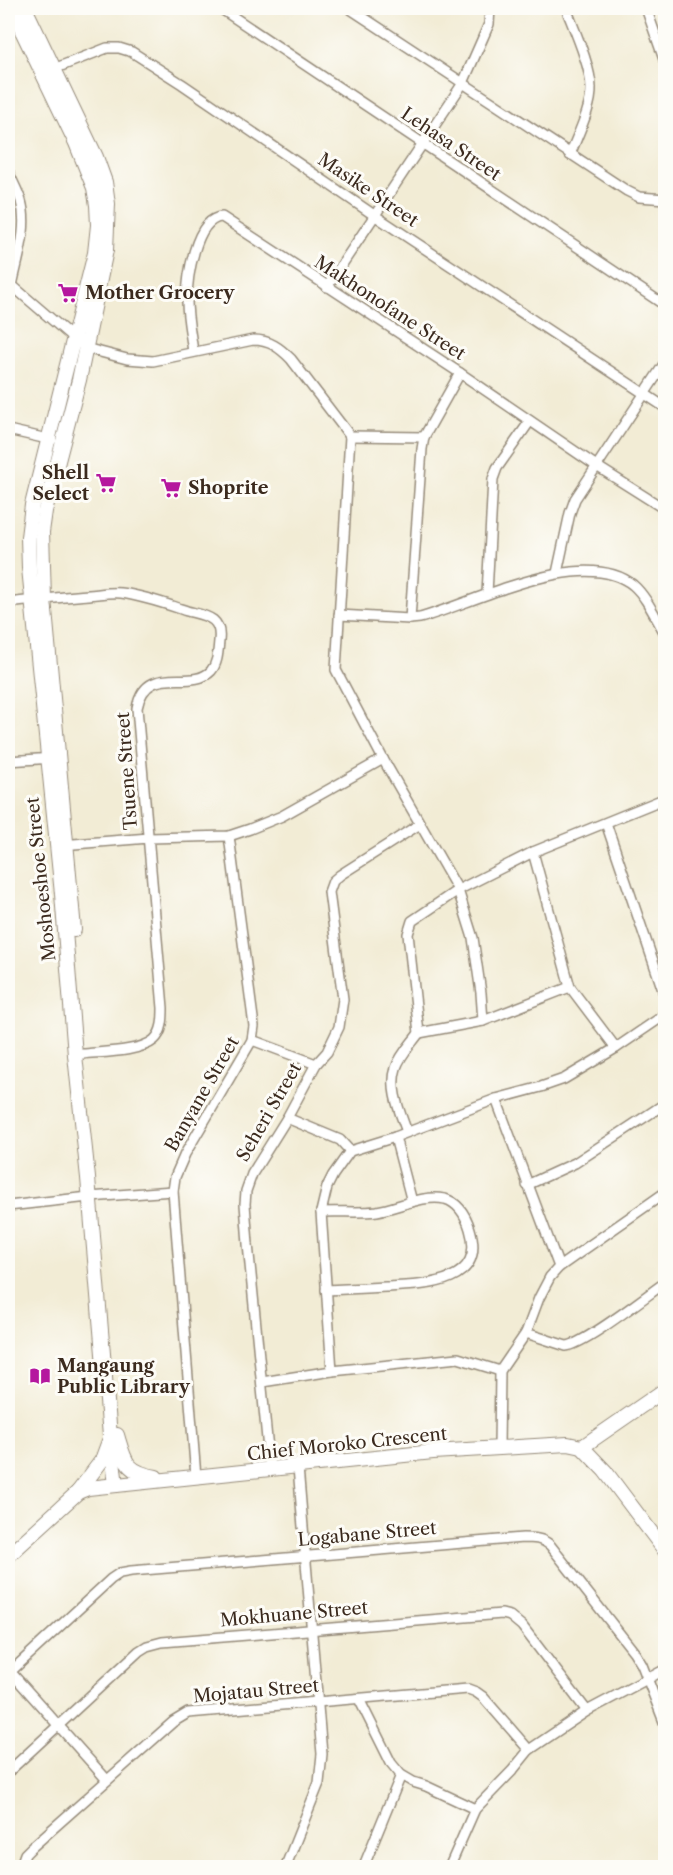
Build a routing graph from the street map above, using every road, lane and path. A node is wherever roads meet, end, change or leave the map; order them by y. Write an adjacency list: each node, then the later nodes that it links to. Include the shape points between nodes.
1 (11, 8): 9 (street, Moshoeshoe Street)
2 (25, 8): 9 (street, Moshoeshoe Street)
3 (220, 8): 11 (street, Lehasa Street)
4 (349, 8): 10 (street)
5 (490, 8): 10 (street, via 489,24)
6 (566, 8): 12 (street, via 592,89)
7 (646, 8): 8 (street)
8 (666, 65)
9 (48, 72): 15 (street, Masike Street, via 107,48 132,52); 19 (street, Moshoeshoe Street, via 96,157 108,204 106,250)
10 (462, 83): 11 (street); 12 (street)
11 (422, 144): 15 (street); 18 (street, Lehasa Street)
12 (570, 155): 14 (street, via 639,197)
13 (8, 171): 16 (street, via 24,213)
14 (666, 200)
15 (374, 215): 17 (street); 23 (street, Masike Street)
16 (10, 284): 19 (street)
17 (327, 287): 20 (street, Makhonofane Street, via 225,218 215,218 204,227 197,242 189,277 187,304); 22 (street, Makhonofane Street)
18 (666, 306)
19 (80, 343): 20 (street, via 127,359 146,361); 29 (street, Moshoeshoe Street, via 79,380)
20 (193, 352): 27 (street, via 253,340 275,345)
21 (666, 361): 23 (street)
22 (460, 373): 25 (street, Makhonofane Street); 28 (street)
23 (644, 393): 24 (street, Masike Street); 30 (street)
24 (666, 408)
25 (530, 421): 30 (street, Makhonofane Street); 33 (street, via 493,479)
26 (8, 430): 29 (street)
27 (350, 436): 28 (street); 36 (street)
28 (424, 437): 37 (street)
29 (56, 441): 34 (street, Moshoeshoe Street, via 30,519 29,568)
30 (598, 467): 31 (street, Makhonofane Street); 32 (street, via 575,499)
31 (666, 510)
32 (557, 573): 33 (street); 38 (street, via 592,570 618,575 642,594)
33 (486, 594): 37 (street)
34 (38, 600): 35 (street, Tsuene Street); 39 (street, Moshoeshoe Street); 46 (street, Tsuene Street, via 119,593 158,601 217,624 219,637 212,670 199,678 159,681 138,700)
35 (8, 603)
36 (339, 615): 37 (street); 40 (street, via 336,670)
37 (410, 619)
38 (666, 635)
39 (52, 758): 41 (street); 47 (street, Moshoeshoe Street)
40 (383, 759): 44 (street); 45 (street, via 282,816)
41 (8, 761)
42 (666, 798): 43 (street)
43 (606, 823): 48 (street); 51 (street)
44 (420, 824): 49 (street); 58 (street, Seheri Street, via 330,885 342,1012 335,1037)
45 (229, 836): 46 (street); 55 (street, Banyane Street, via 254,1026)
46 (149, 838): 47 (street); 57 (street, Tsuene Street, via 163,1008 161,1027 154,1040 146,1044)
47 (61, 845): 57 (street, Moshoeshoe Street, via 71,893); 68 (street, Moshoeshoe Street)
48 (532, 852): 49 (street); 50 (street)
49 (458, 890): 53 (street, via 473,938); 54 (street, via 417,916 409,926)
50 (570, 987): 53 (street); 56 (street)
51 (666, 999)
52 (666, 1014): 56 (street)
53 (483, 1021): 54 (street)
54 (419, 1033): 62 (street, via 396,1068 394,1082)
55 (252, 1040): 58 (street); 66 (street, Banyane Street, via 185,1154)
56 (616, 1048): 59 (street, via 564,1079)
57 (83, 1054): 68 (street, Moshoeshoe Street)
58 (316, 1065): 61 (street, Seheri Street)
59 (496, 1099): 62 (street); 65 (street)
60 (666, 1103): 65 (street, via 575,1163)
61 (287, 1118): 64 (street, via 340,1140); 78 (street, Seheri Street, via 252,1174 246,1191)
62 (407, 1132): 63 (street)
63 (395, 1137): 64 (street); 69 (street)
64 (350, 1151): 71 (street, via 327,1187)
65 (527, 1185): 72 (street)
66 (173, 1191): 68 (street); 85 (street, Banyane Street)
67 (666, 1192): 72 (street)
68 (93, 1196): 70 (street); 80 (street, Moshoeshoe Street)
69 (412, 1202): 71 (street, via 376,1211); 74 (street, via 437,1198 460,1209 474,1245 469,1263 444,1281 419,1286)
70 (8, 1206)
71 (321, 1212): 74 (street)
72 (559, 1267): 75 (street, via 538,1298)
73 (666, 1282): 75 (street, via 572,1346)
74 (326, 1290): 76 (street)
75 (526, 1333): 77 (street)
76 (332, 1371): 77 (street, via 458,1358); 78 (street)
77 (500, 1371): 81 (street)
78 (262, 1382): 84 (street, Seheri Street)
79 (666, 1389): 82 (street)
80 (114, 1436): 86 (street, via 132,1469 141,1475); 87 (street, Moshoeshoe Street); 88 (street)
81 (499, 1448): 82 (street, Chief Moroko Crescent, via 568,1444); 83 (street, Chief Moroko Crescent)
82 (582, 1448): 89 (street)
83 (298, 1467): 84 (street, Chief Moroko Crescent); 91 (street)
84 (270, 1470): 85 (street, Chief Moroko Crescent)
85 (196, 1477): 86 (street, Chief Moroko Crescent)
86 (170, 1480): 87 (street, Chief Moroko Crescent)
87 (118, 1485): 88 (street, Chief Moroko Crescent)
88 (78, 1492): 90 (street)
89 (666, 1552)
90 (8, 1556)
91 (305, 1556): 92 (street); 94 (street, Logabane Street, via 120,1573); 95 (street, Logabane Street, via 523,1538 542,1540 550,1545 634,1652)
92 (311, 1629): 97 (street); 98 (street, Mokhuane Street, via 491,1614 510,1616 525,1629); 99 (street, Mokhuane Street, via 162,1641 147,1646)
93 (666, 1669): 95 (street)
94 (8, 1672): 99 (street)
95 (646, 1680): 98 (street); 100 (street, Logabane Street)
96 (359, 1699): 97 (street, Mojatau Street); 101 (street, Mojatau Street, via 472,1690 483,1697); 103 (street)
97 (318, 1703): 104 (street, Mojatau Street, via 181,1715); 107 (street, via 320,1783)
98 (586, 1711): 101 (street)
99 (58, 1725): 102 (street, Mokhuane Street); 104 (street)
100 (666, 1727)
101 (529, 1750): 105 (street)
102 (8, 1772)
103 (401, 1774): 105 (street); 108 (street)
104 (107, 1780): 106 (street, Mojatau Street, via 25,1854)
105 (475, 1809): 109 (street)
106 (20, 1868)
107 (285, 1868)
108 (363, 1868)
109 (450, 1868)

